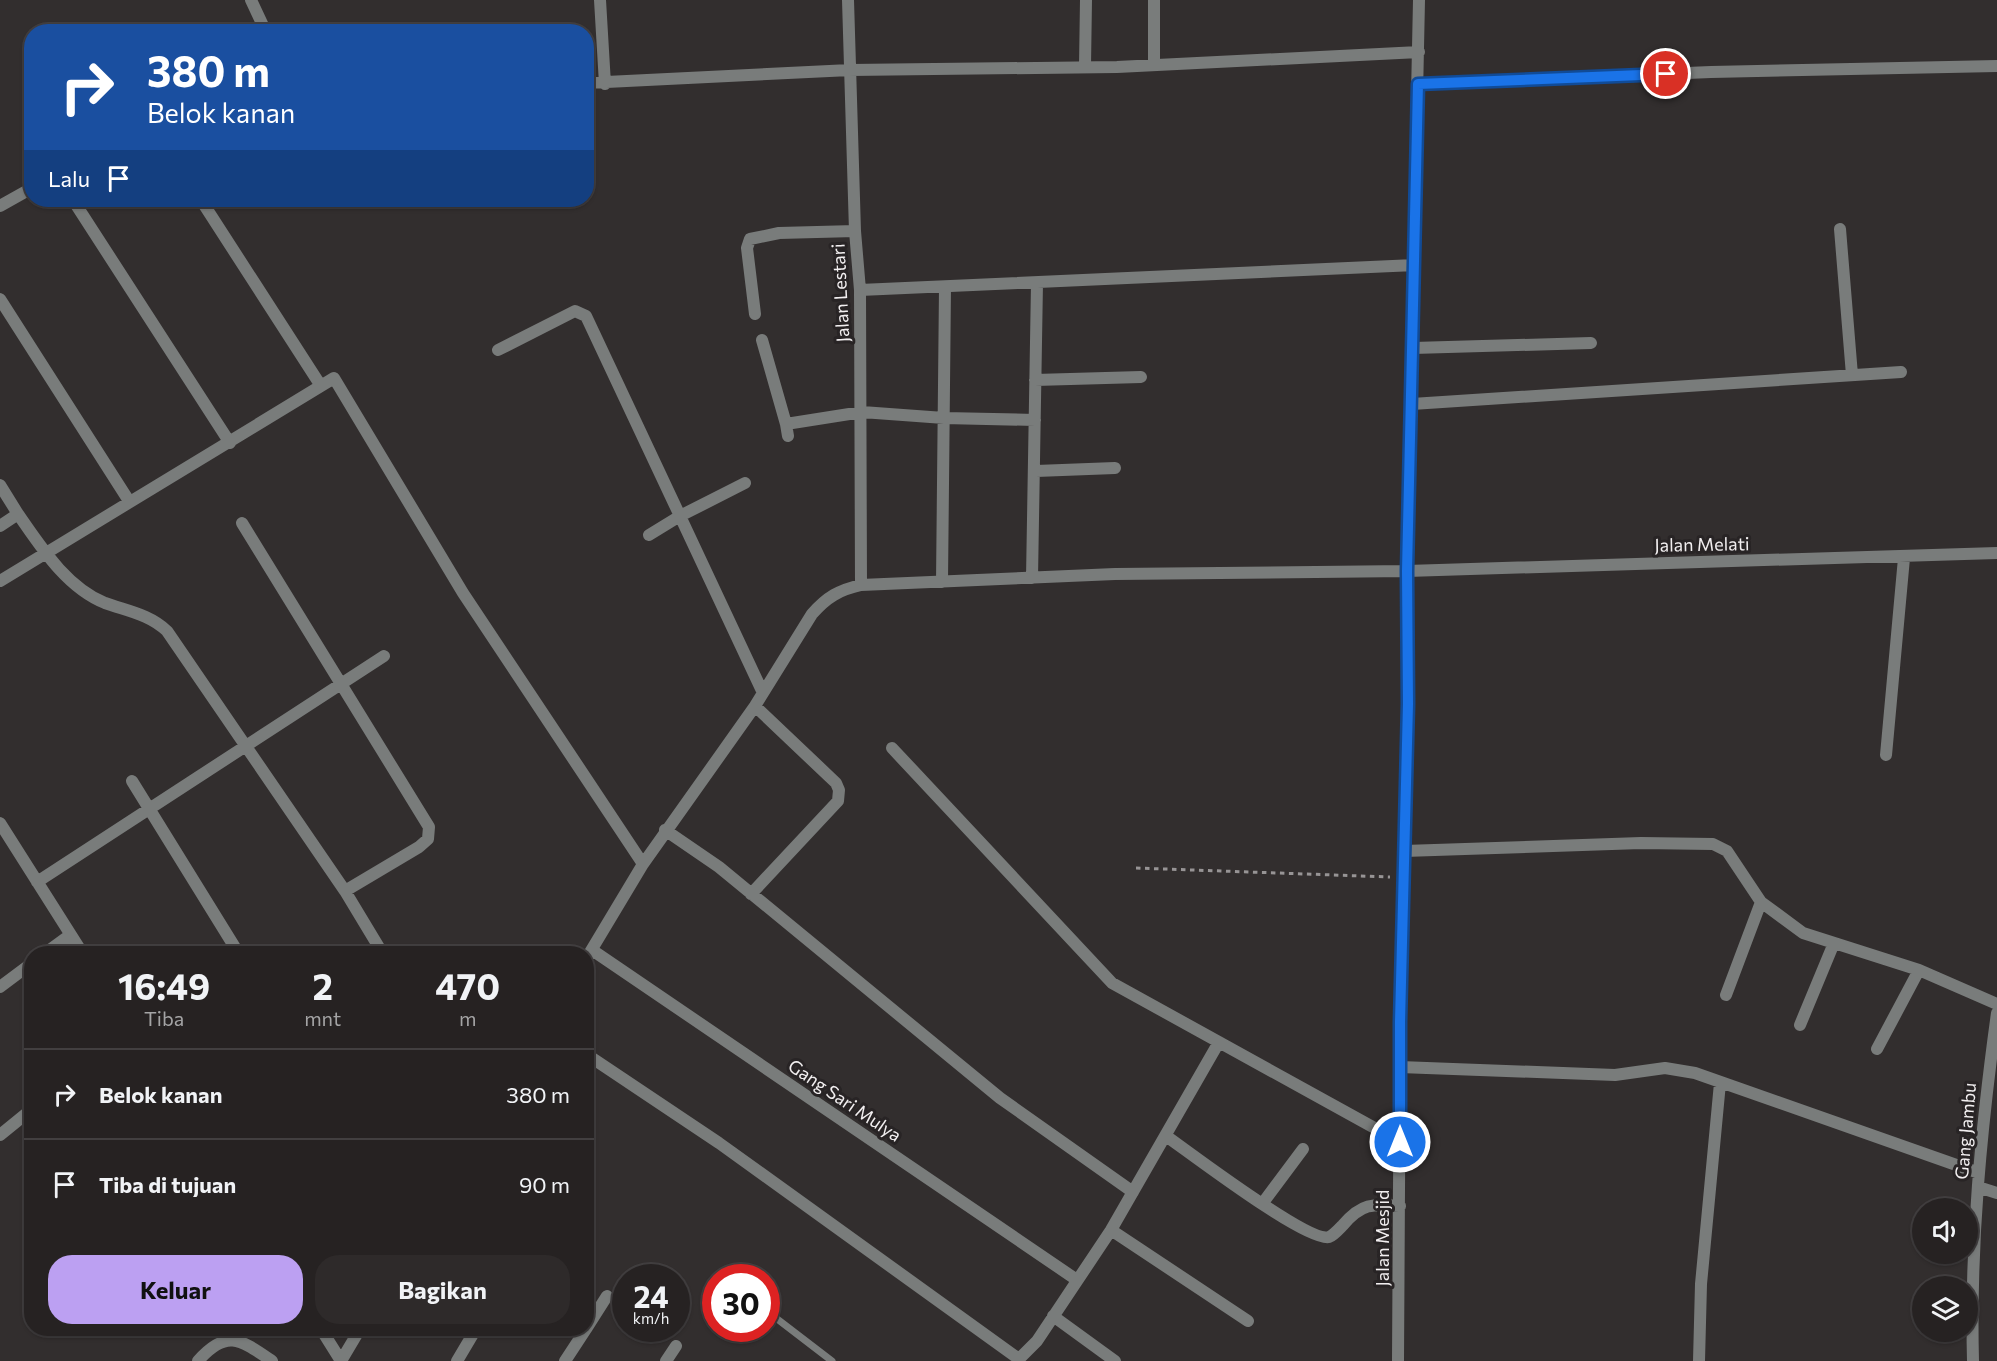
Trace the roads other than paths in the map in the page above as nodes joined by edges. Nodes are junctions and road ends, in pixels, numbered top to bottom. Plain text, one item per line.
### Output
1 (251, 0) edge
2 (600, 0) edge
3 (848, 0) edge
4 (1086, 0) edge
5 (1154, 0) edge
6 (1419, 0) edge
7 (262, 24) edge
8 (1419, 52) junction
9 (1154, 65) junction
10 (1085, 66) junction
11 (1997, 66) edge
12 (850, 70) junction
13 (594, 83) edge
14 (605, 84) junction
15 (1418, 84) junction
16 (24, 192) edge
17 (0, 206) edge
18 (78, 207) edge
19 (206, 207) edge
20 (1840, 229) dead end
21 (855, 231) junction
22 (1415, 265) junction
23 (1037, 283) junction
24 (945, 288) junction
25 (860, 290) junction
26 (0, 299) edge
27 (755, 314) dead end
28 (762, 340) dead end
29 (1591, 343) dead end
30 (1413, 348) junction
31 (498, 350) dead end
32 (1901, 372) dead end
33 (1852, 375) junction
34 (1141, 376) dead end
35 (1035, 380) junction
36 (321, 386) junction
37 (1412, 404) junction
38 (862, 412) junction
39 (944, 418) junction
40 (1035, 420) junction
41 (230, 442) junction
42 (1115, 468) dead end
43 (1036, 471) junction
44 (745, 483) dead end
45 (0, 485) edge
46 (129, 501) junction
47 (18, 514) junction
48 (680, 516) junction
49 (242, 523) dead end
50 (0, 526) edge
51 (649, 535) dead end
52 (44, 552) junction
53 (1997, 554) edge
54 (1904, 558) junction
55 (1407, 571) junction
56 (1032, 578) junction
57 (0, 581) edge
58 (942, 582) junction
59 (861, 585) junction
60 (384, 656) dead end
61 (342, 683) junction
62 (763, 693) junction
63 (755, 706) junction
64 (244, 747) junction
65 (892, 748) dead end
66 (1886, 755) dead end
67 (132, 781) dead end
68 (151, 811) junction
69 (1, 829) edge
70 (665, 830) junction
71 (1404, 851) junction
72 (643, 864) junction
73 (37, 882) junction
74 (345, 891) junction
75 (751, 894) junction
76 (1761, 902) junction
77 (70, 935) junction
78 (1834, 943) junction
79 (55, 946) edge
80 (78, 946) edge
81 (234, 946) edge
82 (378, 946) edge
83 (594, 947) edge
84 (594, 958) edge
85 (24, 969) edge
86 (1919, 970) junction
87 (0, 987) edge
88 (1726, 994) dead end
89 (1997, 1004) edge
90 (1997, 1013) edge
91 (1800, 1025) dead end
92 (1219, 1042) junction
93 (1877, 1049) dead end
94 (594, 1059) edge
95 (1400, 1067) junction
96 (1720, 1083) junction
97 (24, 1116) edge
98 (0, 1135) edge
99 (1166, 1136) junction
100 (1400, 1142) junction
101 (1303, 1149) dead end
102 (1979, 1173) junction
103 (1978, 1187) junction
104 (1133, 1192) junction
105 (1997, 1193) edge
106 (1262, 1204) junction
107 (1400, 1206) junction
108 (1111, 1230) junction
109 (1077, 1280) junction
110 (608, 1296) dead end
111 (1053, 1316) junction
112 (594, 1317) edge
113 (1248, 1321) dead end
114 (780, 1322) edge
115 (325, 1336) edge
116 (356, 1336) edge
117 (472, 1336) edge
118 (581, 1336) edge
119 (676, 1346) dead end
120 (1018, 1360) edge
121 (198, 1361) edge
122 (272, 1361) edge
123 (457, 1361) edge
124 (565, 1361) edge
125 (666, 1361) edge
126 (832, 1361) edge
127 (1115, 1361) edge
128 (1398, 1361) edge
129 (1699, 1361) edge
130 (1972, 1361) edge

1 - 7 street
2 - 14 street
3 - 12 street, Jalan Lestari
4 - 10 street
5 - 9 street
6 - 8 street, Jalan Mesjid
8 - 9 street
8 - 15 street, Jalan Mesjid
9 - 10 street
10 - 12 street
11 - 15 street
12 - 14 street
12 - 21 street, Jalan Lestari
13 - 14 street
15 - 22 street, Jalan Mesjid
16 - 17 street
18 - 41 street
19 - 36 street
20 - 33 street
21 - 25 street, Jalan Lestari
21 - 27 street
22 - 23 street
22 - 30 street, Jalan Mesjid
23 - 24 street
23 - 35 street
24 - 25 street
24 - 39 street
25 - 38 street, Jalan Lestari
26 - 46 street
28 - 38 street
29 - 30 street
30 - 37 street, Jalan Mesjid
31 - 48 street
32 - 33 street
33 - 37 street
34 - 35 street
35 - 40 street
36 - 41 street
36 - 72 street
37 - 55 street, Jalan Mesjid
38 - 39 street
38 - 59 street, Jalan Lestari
39 - 40 street
39 - 58 street
40 - 43 street
41 - 46 street
42 - 43 street
43 - 56 street
44 - 48 street
45 - 47 street
46 - 52 street
47 - 50 street
47 - 52 street
48 - 51 street
48 - 62 street
49 - 61 street
52 - 57 street
52 - 64 street
53 - 54 street, Jalan Melati
54 - 55 street, Jalan Melati
54 - 66 street
55 - 56 street, Jalan Melati
55 - 71 street, Jalan Mesjid
56 - 58 street, Jalan Melati
58 - 59 street, Jalan Melati
59 - 62 street, Jalan Melati
60 - 61 street
61 - 64 street
61 - 74 street
62 - 63 street, Jalan Melati
63 - 70 street, Jalan Melati
63 - 75 street
64 - 68 street
64 - 74 street
65 - 92 street
67 - 68 street
68 - 73 street
68 - 81 street
69 - 73 street
70 - 72 street, Jalan Melati
70 - 75 street
71 - 76 street
71 - 95 street, Jalan Mesjid
72 - 83 street, Jalan Melati
73 - 77 street
74 - 82 street
75 - 104 street
76 - 78 street
76 - 88 street
77 - 79 street
77 - 80 street
78 - 86 street
78 - 91 street
84 - 109 street, Gang Sari Mulya
85 - 87 street
86 - 89 street
86 - 93 street
90 - 102 street, Gang Jambu
92 - 99 street
92 - 100 street
94 - 120 street
95 - 96 street
95 - 100 street, Jalan Mesjid
96 - 102 street
96 - 129 street
97 - 98 street
99 - 104 street
99 - 106 street
100 - 107 street, Jalan Mesjid
101 - 106 street
102 - 103 street, Gang Jambu
103 - 105 street
103 - 130 street, Gang Jambu
104 - 108 street
106 - 107 street
107 - 128 street, Jalan Mesjid
108 - 109 street
108 - 113 street
109 - 111 street
110 - 112 street
111 - 120 street
111 - 127 street
114 - 126 lane
115 - 116 street
117 - 123 street
118 - 124 street
119 - 125 street
121 - 122 street

